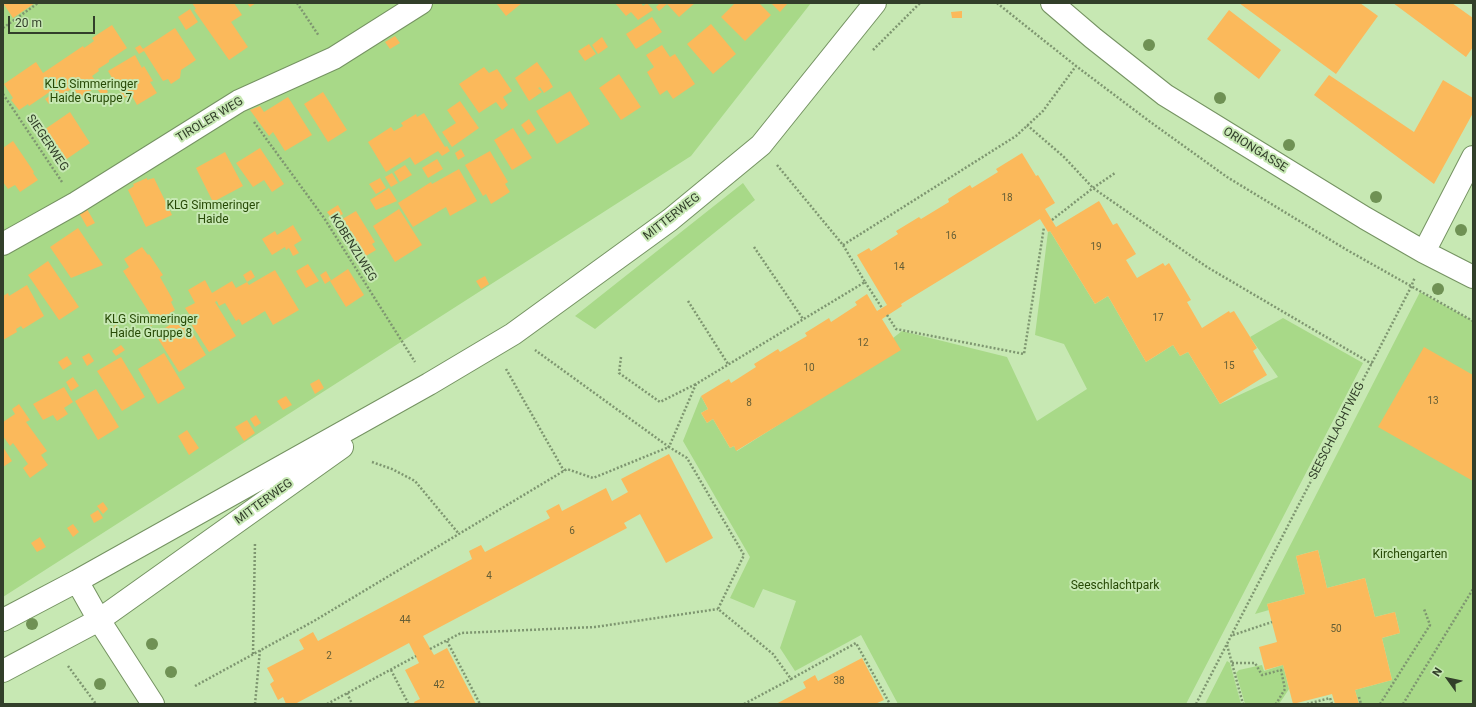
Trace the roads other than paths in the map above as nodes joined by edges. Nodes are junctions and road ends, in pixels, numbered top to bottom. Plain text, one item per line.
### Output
1 (422, 3) edge
2 (875, 3) edge
3 (1052, 3) edge
4 (1473, 157) edge
5 (3, 244) edge
6 (1424, 252) junction
7 (1473, 277) edge
8 (429, 384) junction
9 (77, 581) junction
10 (3, 620) edge
11 (99, 620) junction
12 (3, 672) edge
13 (153, 704) edge

1 - 5 street, TIROLER WEG
2 - 8 street, MITTERWEG
3 - 6 street, ORIONGASSE
4 - 6 street
6 - 7 street, ORIONGASSE
8 - 9 street, MITTERWEG
8 - 11 street, MITTERWEG
9 - 10 street, MITTERWEG
9 - 11 street
11 - 12 street, MITTERWEG
11 - 13 street

